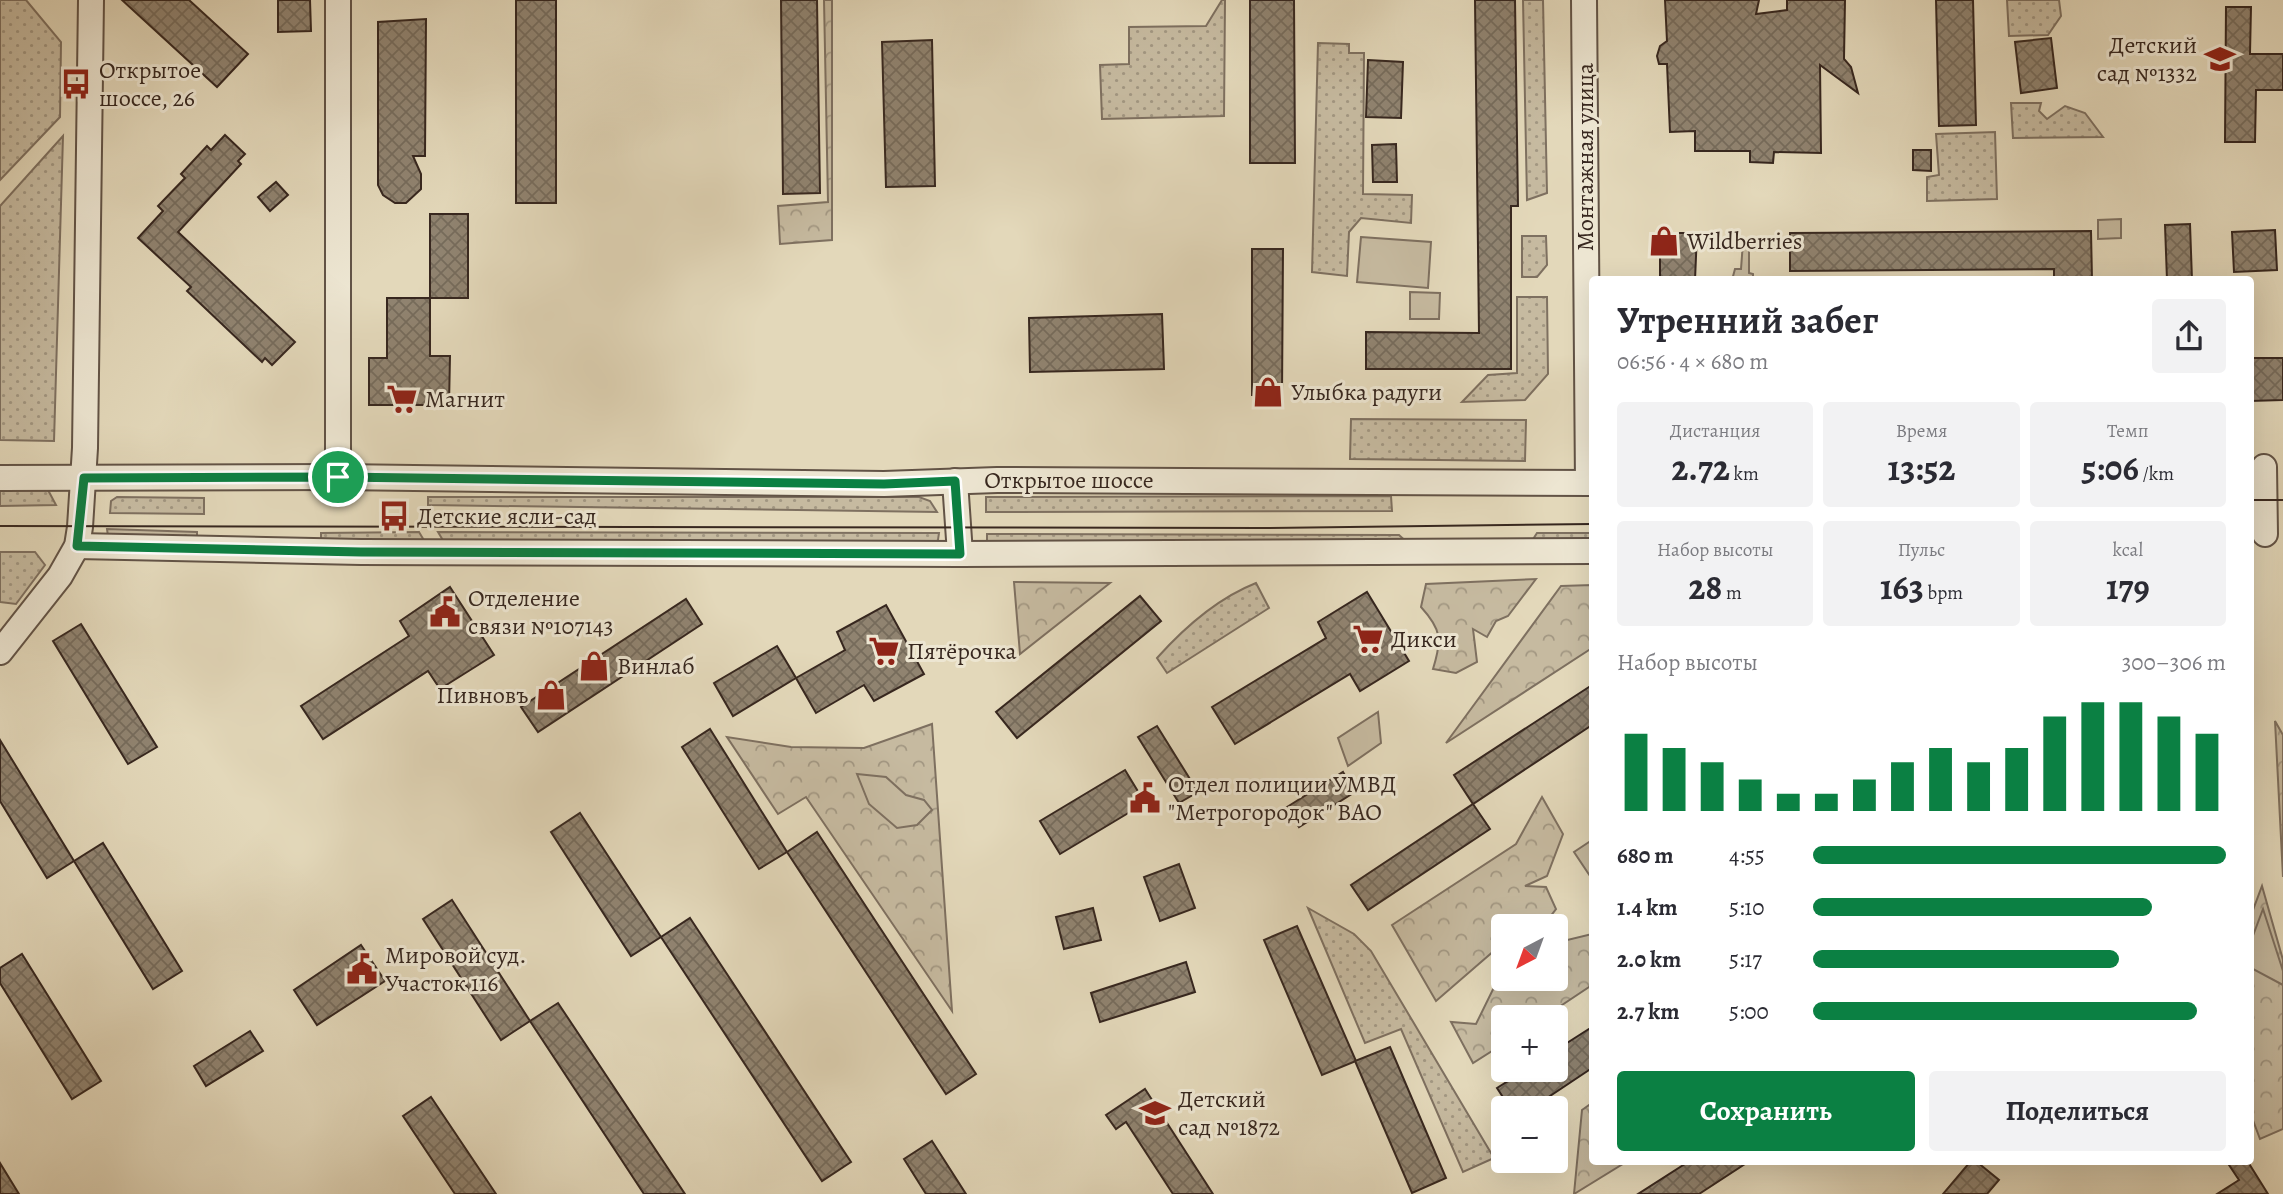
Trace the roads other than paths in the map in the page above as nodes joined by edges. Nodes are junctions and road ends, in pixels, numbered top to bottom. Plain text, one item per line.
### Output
1 (91, 0) edge
2 (338, 0) edge
3 (1584, 0) edge
4 (1589, 402) edge
5 (2266, 467) edge
6 (338, 477) junction
7 (0, 478) edge
8 (84, 478) junction
9 (955, 481) junction
10 (1589, 483) edge
11 (2266, 535) edge
12 (77, 546) junction
13 (1589, 551) edge
14 (960, 554) junction
15 (0, 652) edge

1 - 8 street
2 - 6 street
3 - 4 street, Монтажная улица
5 - 11 street
6 - 8 street, Открытое шоссе
6 - 9 street, Открытое шоссе
7 - 8 street, Открытое шоссе
8 - 12 street
9 - 10 street, Открытое шоссе
9 - 14 street
12 - 14 street
12 - 15 street
13 - 14 street

